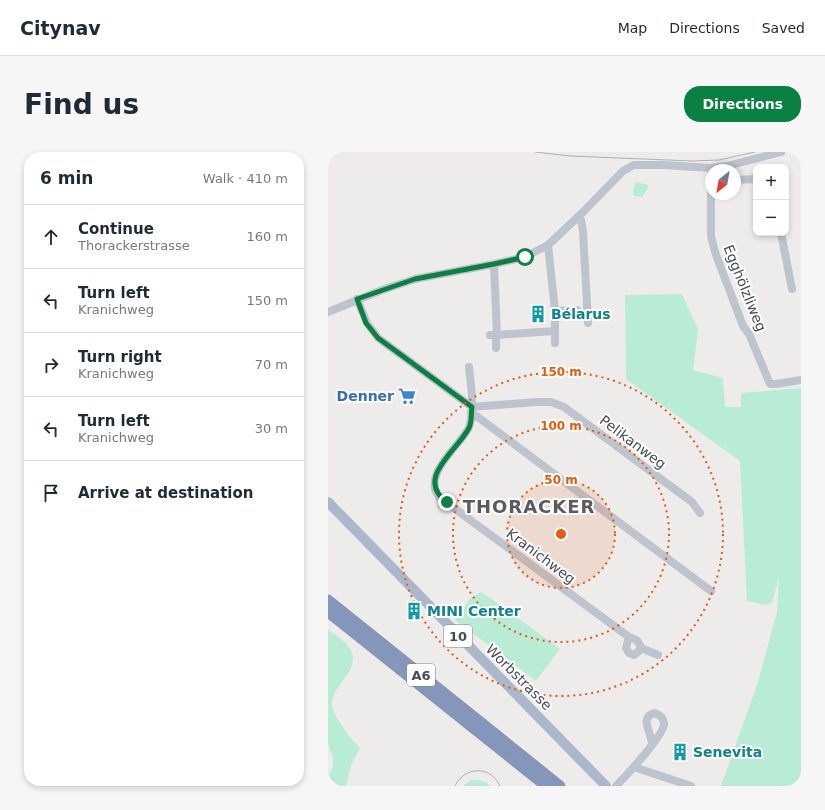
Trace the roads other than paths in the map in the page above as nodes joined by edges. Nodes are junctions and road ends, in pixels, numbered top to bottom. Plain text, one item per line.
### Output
1 (781, 152) edge
2 (735, 164) edge
3 (705, 168) edge
4 (753, 179) edge
5 (741, 180) edge
6 (711, 200) edge
7 (580, 215) junction
8 (782, 236) edge
9 (548, 245) junction
10 (494, 264) junction
11 (792, 290) dead end
12 (357, 299) junction
13 (577, 310) dead end
14 (328, 312) edge
15 (555, 312) junction
16 (588, 323) dead end
17 (555, 331) junction
18 (494, 335) junction
19 (555, 343) dead end
20 (496, 348) dead end
21 (469, 367) dead end
22 (801, 380) edge
23 (472, 410) junction
24 (328, 502) edge
25 (700, 513) dead end
26 (711, 591) dead end
27 (328, 600) edge
28 (328, 612) edge
29 (629, 637) junction
30 (641, 648) junction
31 (658, 654) dead end
32 (652, 744) dead end
33 (634, 767) junction
34 (546, 786) edge
35 (560, 786) edge
36 (606, 786) edge
37 (616, 786) edge
38 (691, 786) edge

1 - 2 street
3 - 7 street
4 - 5 street
6 - 22 street, Egghölzliweg
7 - 9 street
7 - 16 street
8 - 11 street
9 - 10 street
9 - 15 street
10 - 12 street
10 - 18 street
12 - 14 street
12 - 23 street
13 - 15 street
15 - 17 street
17 - 18 street
17 - 19 street
18 - 20 street
21 - 23 street, Kranichweg
23 - 25 street, Pelikanweg
23 - 26 street
23 - 29 street, Kranichweg
24 - 36 main road, Worbstrasse / 10
27 - 35 highway, A6
28 - 34 highway, A6
29 - 30 street, Kranichweg
29 - 30 street
30 - 31 street
32 - 33 street
33 - 37 street
33 - 38 street

